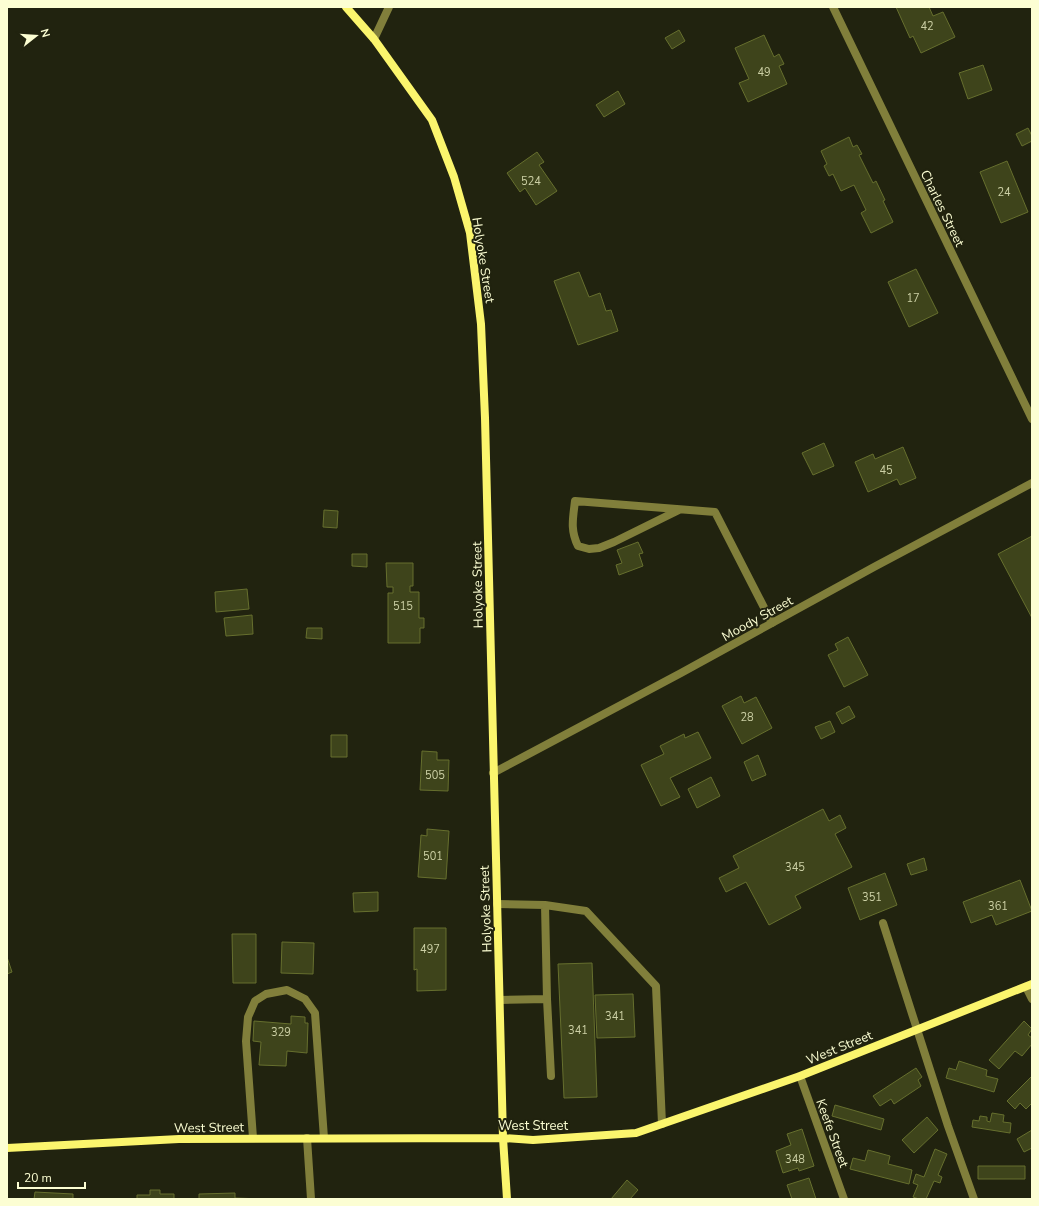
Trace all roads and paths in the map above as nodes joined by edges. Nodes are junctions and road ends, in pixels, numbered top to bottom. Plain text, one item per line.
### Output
1 (346, 7) edge
2 (389, 7) edge
3 (833, 7) edge
4 (374, 39) junction
5 (1032, 419) edge
6 (1032, 483) edge
7 (680, 510) junction
8 (772, 623) junction
9 (493, 773) junction
10 (497, 904) junction
11 (545, 905) junction
12 (882, 924) dead end
13 (1029, 986) edge
14 (547, 999) junction
15 (1032, 999) edge
16 (500, 1000) junction
17 (917, 1029) junction
18 (551, 1076) dead end
19 (800, 1076) junction
20 (662, 1124) junction
21 (253, 1138) junction
22 (307, 1138) junction
23 (324, 1138) junction
24 (503, 1138) junction
25 (7, 1148) edge
26 (311, 1199) edge
27 (507, 1199) edge
28 (844, 1199) edge
29 (974, 1199) edge

1 - 4 main road, Holyoke Street
2 - 4 street
3 - 5 street, Charles Street
4 - 9 main road, Holyoke Street
6 - 8 street, Moody Street
7 - 7 street
7 - 8 street
8 - 9 street, Moody Street
9 - 10 main road, Holyoke Street
10 - 11 street
10 - 16 main road, Holyoke Street
11 - 14 street
11 - 20 street
12 - 17 street
13 - 15 street
13 - 17 main road, West Street
14 - 16 street
14 - 18 street
16 - 24 main road, Holyoke Street
17 - 19 main road, West Street
17 - 29 street
19 - 20 main road, West Street
19 - 28 street, Keefe Street
20 - 24 main road, West Street
21 - 22 main road, West Street
21 - 23 street
21 - 25 main road, West Street
22 - 23 main road, West Street
22 - 26 street
23 - 24 main road, West Street
24 - 27 main road, Holyoke Street

